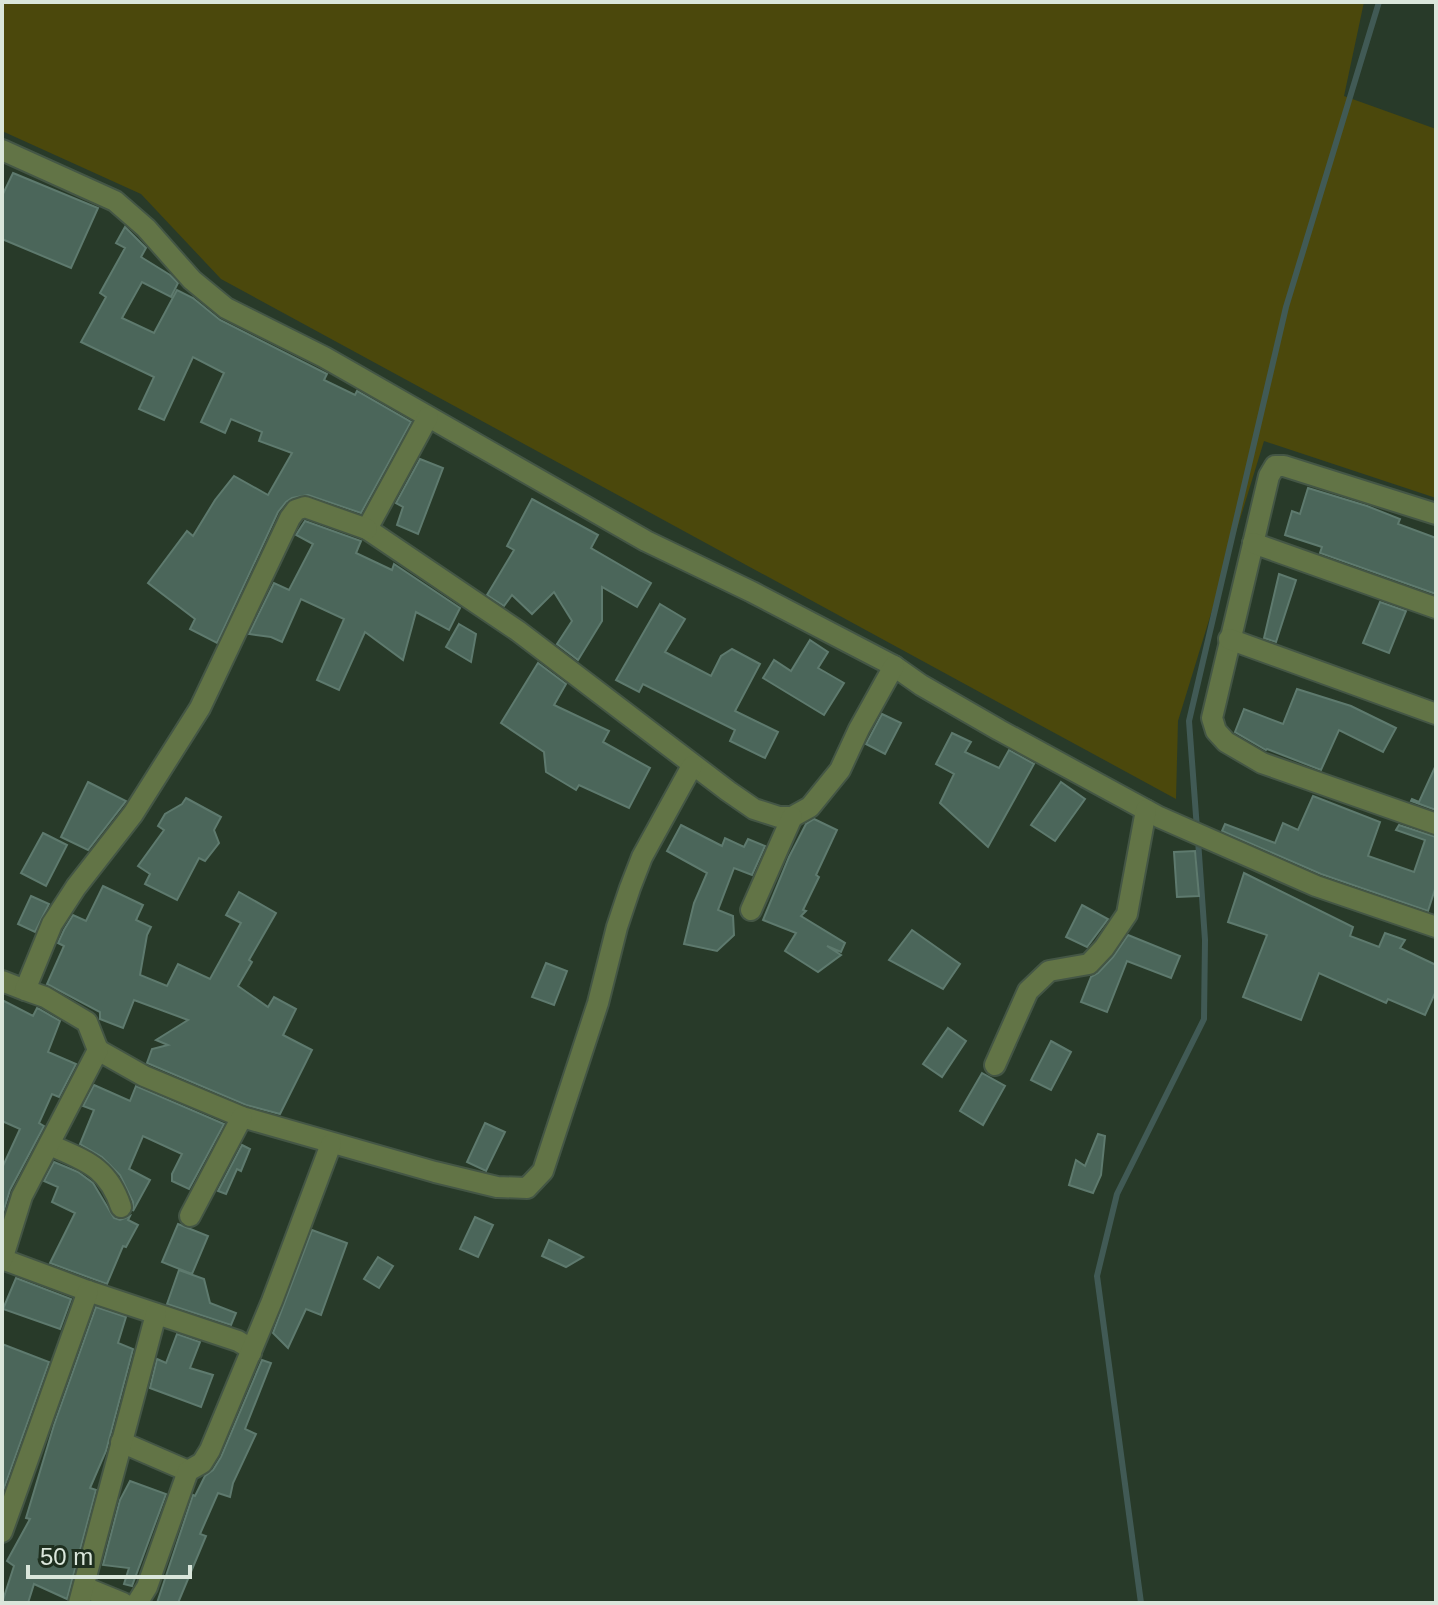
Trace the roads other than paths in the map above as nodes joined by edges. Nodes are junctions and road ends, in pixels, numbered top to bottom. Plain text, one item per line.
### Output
1 (2, 150) edge
2 (428, 417) junction
3 (1436, 514) edge
4 (367, 529) junction
5 (1253, 543) junction
6 (1436, 608) edge
7 (1229, 639) junction
8 (894, 666) junction
9 (1436, 714) edge
10 (692, 766) junction
11 (1152, 814) junction
12 (792, 817) junction
13 (1436, 824) edge
14 (751, 910) dead end
15 (1436, 927) edge
16 (2, 981) edge
17 (25, 990) junction
18 (98, 1050) junction
19 (995, 1065) dead end
20 (242, 1117) junction
21 (331, 1144) junction
22 (50, 1145) junction
23 (121, 1207) dead end
24 (190, 1216) dead end
25 (2, 1259) edge
26 (88, 1291) junction
27 (156, 1314) junction
28 (251, 1353) junction
29 (121, 1442) junction
30 (188, 1471) junction
31 (2, 1532) edge
32 (81, 1595) edge
33 (123, 1603) edge
34 (137, 1603) edge

1 - 2 street
2 - 4 street
2 - 8 street
3 - 5 street
4 - 10 street
4 - 17 street
5 - 6 street
5 - 7 street
7 - 9 street
7 - 13 street
8 - 11 street
8 - 12 street
10 - 12 street
10 - 21 street
11 - 15 street
11 - 19 street
12 - 14 street
16 - 17 street
17 - 18 street
18 - 20 street
18 - 22 street
20 - 21 street
20 - 24 street
21 - 28 street
22 - 23 street
22 - 25 street
25 - 26 street
26 - 27 street
26 - 31 street
27 - 28 street
27 - 29 street
28 - 30 street
29 - 30 street
29 - 32 street
30 - 34 street
32 - 33 street

